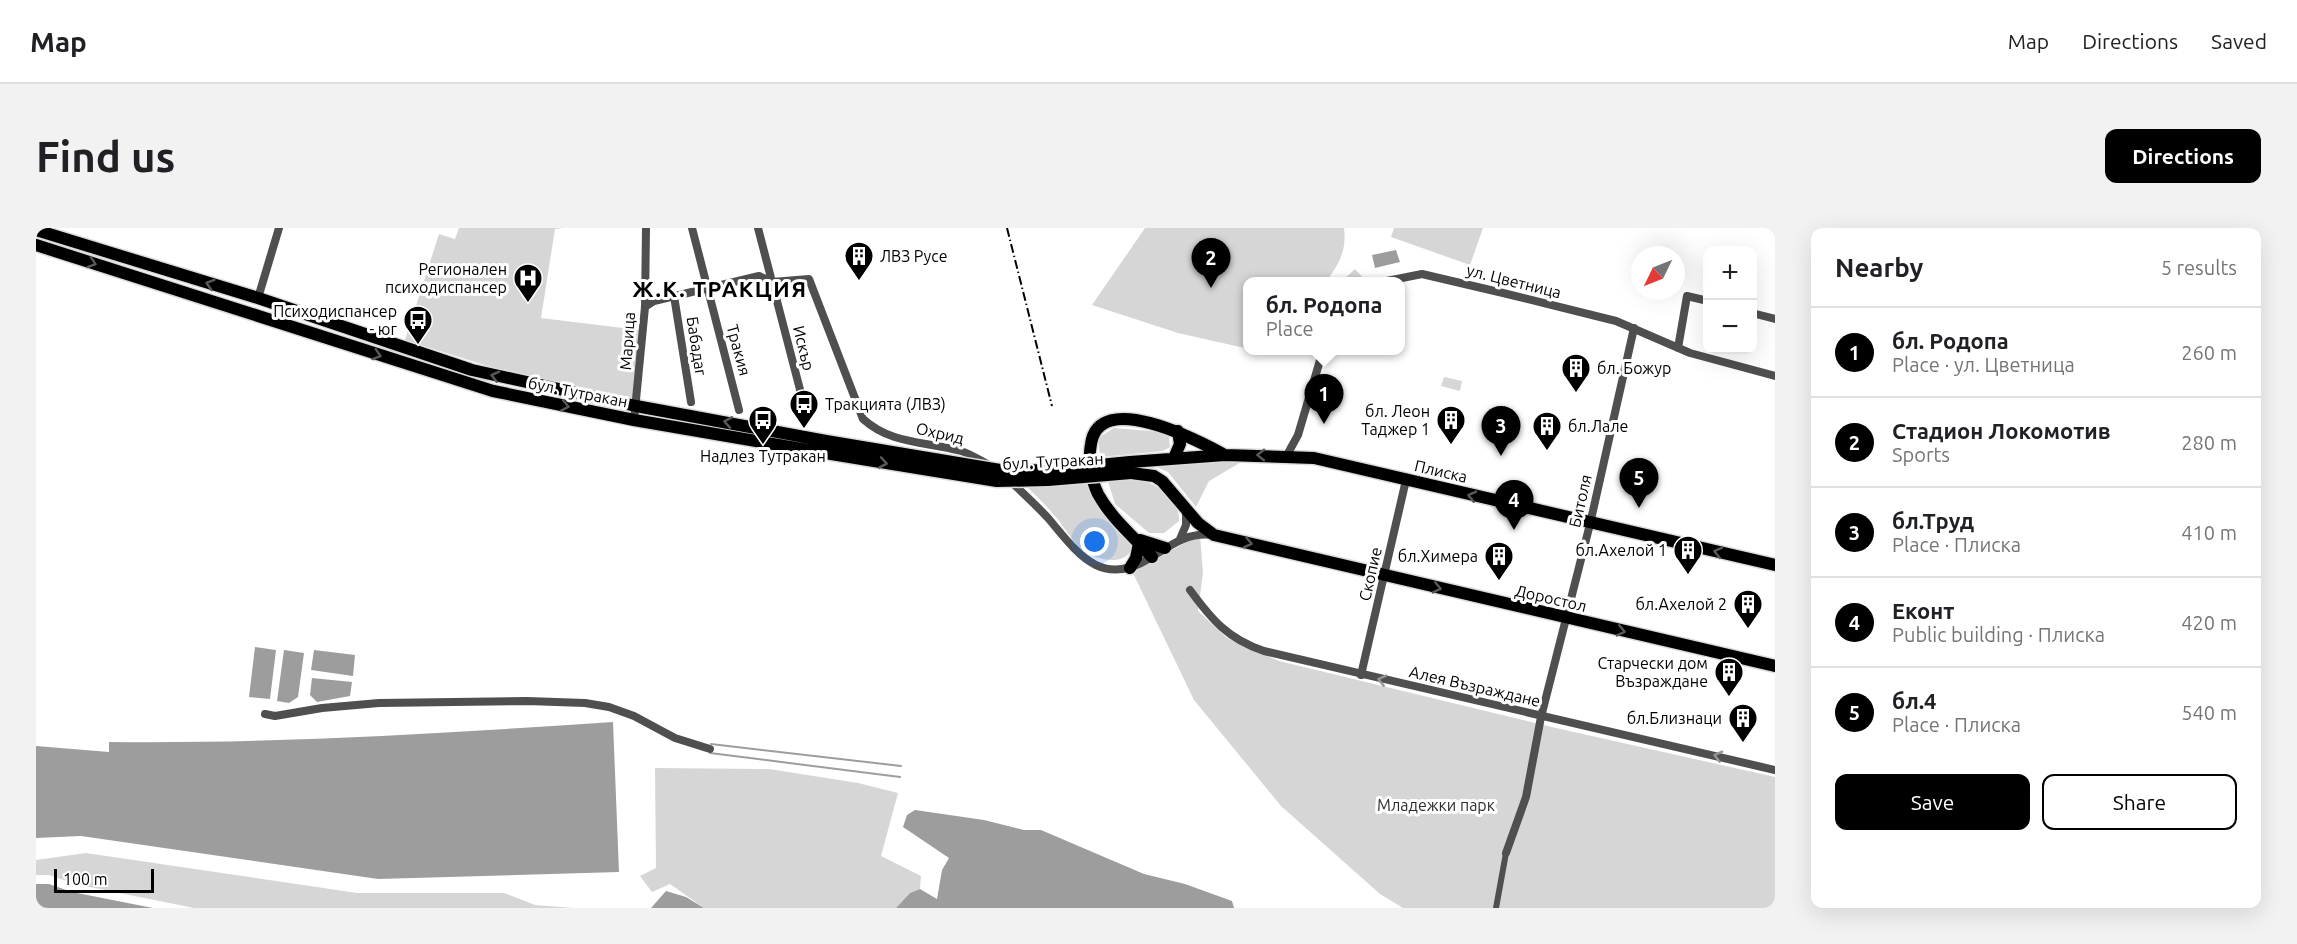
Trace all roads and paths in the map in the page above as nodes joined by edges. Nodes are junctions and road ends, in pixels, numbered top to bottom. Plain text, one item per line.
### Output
1 (279, 228) edge
2 (647, 228) edge
3 (692, 228) edge
4 (758, 228) edge
5 (36, 230) edge
6 (36, 245) edge
7 (1405, 278) edge
8 (772, 282) junction
9 (707, 287) junction
10 (674, 296) junction
11 (252, 297) junction
12 (1703, 300) edge
13 (645, 307) junction
14 (247, 312) junction
15 (1757, 314) edge
16 (1775, 319) edge
17 (1634, 328) junction
18 (1678, 348) junction
19 (1322, 355) edge
20 (1775, 376) edge
21 (691, 402) dead end
22 (804, 405) dead end
23 (636, 406) junction
24 (739, 410) dead end
25 (634, 420) junction
26 (1178, 431) junction
27 (826, 447) junction
28 (1225, 455) junction
29 (1287, 455) junction
30 (1174, 458) junction
31 (1131, 467) junction
32 (1407, 480) junction
33 (1186, 508) junction
34 (1590, 524) junction
35 (1214, 536) junction
36 (1180, 539) junction
37 (1136, 540) junction
38 (1165, 548) junction
39 (1152, 557) junction
40 (1775, 565) edge
41 (1130, 568) junction
42 (1385, 576) junction
43 (1190, 590) dead end
44 (1564, 618) junction
45 (1775, 666) edge
46 (1361, 675) junction
47 (265, 714) dead end
48 (1541, 717) junction
49 (710, 748) dead end
50 (1775, 770) edge
51 (1506, 853) joint
52 (1496, 908) edge

1 - 11 street
2 - 13 street, Марица
3 - 9 street, Тракия
4 - 8 street, Искър
11 -> 5 main road, бул. Тутракан
6 -> 14 main road, бул. Тутракан
7 - 17 street, ул. Цветница
8 - 9 street
8 - 22 street, Искър
8 - 41 street, Охрид
9 - 10 street
9 - 24 street, Тракия
10 - 13 street
10 - 21 street, Бабадаг
11 - 14 main road
23 -> 11 main road, бул. Тутракан
12 - 18 street
13 - 23 street, Марица
14 -> 25 main road, бул. Тутракан
15 - 16 street
17 - 18 street, ул. Цветница
17 - 34 street, Битоля
18 - 20 street, ул. Цветница
19 - 29 street
23 - 25 street, Марица
27 -> 23 main road, бул. Тутракан
25 - 27 main road, бул. Тутракан
26 - 28 main road
26 - 30 main road
26 - 37 main road
27 - 31 main road, бул. Тутракан, bridge
29 -> 28 main road, Плиска
28 - 30 main road, Плиска
29 - 32 main road, Плиска
30 - 31 main road, Плиска
31 - 33 main road, Доростол
34 -> 32 main road, Плиска
32 - 42 street, Скопие
33 - 35 main road, Доростол
33 - 36 street
40 -> 34 main road, Плиска
34 - 44 street, Битоля
35 - 36 street
35 -> 42 main road, Доростол
36 - 38 street, Охрид
37 - 38 main road
37 - 39 main road
37 - 41 main road
38 - 39 street, Охрид
39 - 41 street, Охрид
42 -> 44 main road, Доростол
42 - 46 street, Скопие
43 - 46 street, Алея Възраждане
44 -> 45 main road, Доростол
44 - 48 street, Битоля
48 -> 46 street, Алея Възраждане
47 - 49 street
50 -> 48 street, Алея Възраждане
48 - 51 street, Битоля
51 - 52 street

